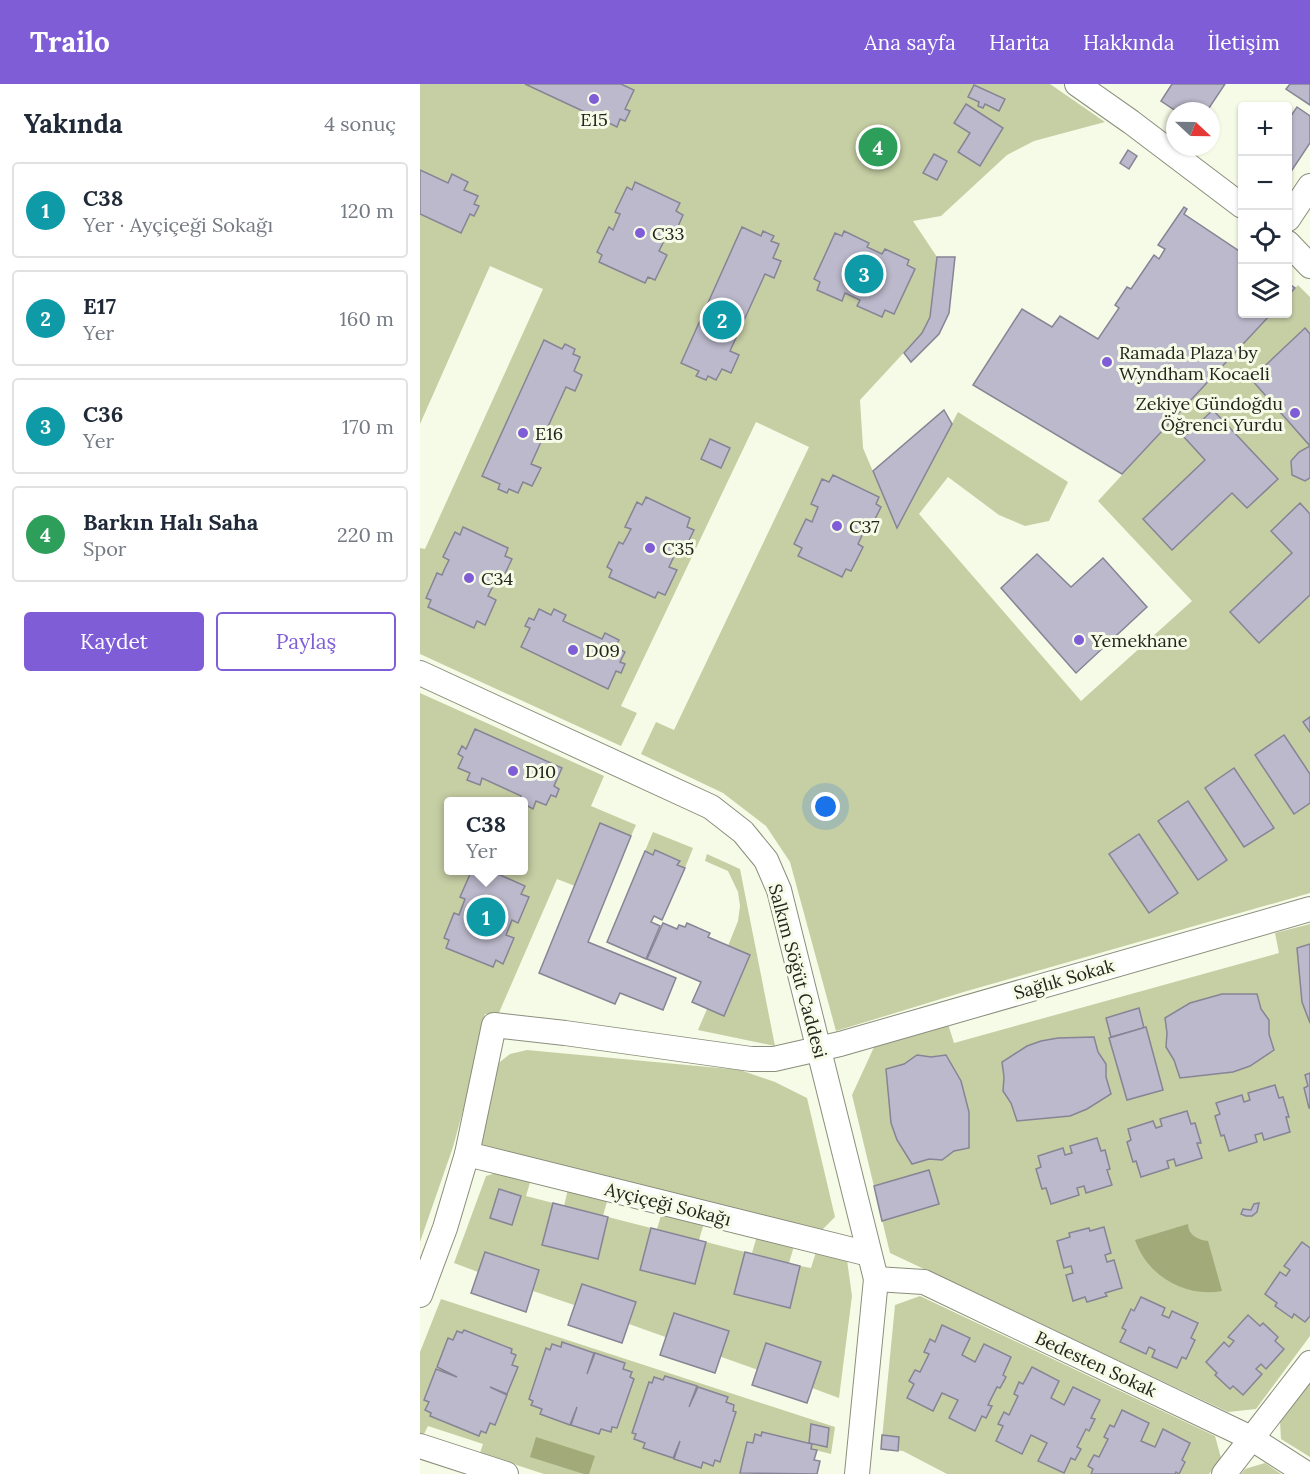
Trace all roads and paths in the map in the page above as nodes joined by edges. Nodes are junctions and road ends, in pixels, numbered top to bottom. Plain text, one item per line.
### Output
1 (1077, 84) edge
2 (1310, 186) edge
3 (1238, 204) edge
4 (1292, 212) edge
5 (1292, 248) edge
6 (1310, 266) edge
7 (420, 673) edge
8 (1310, 909) edge
9 (819, 1050) junction
10 (467, 1154) junction
11 (869, 1254) junction
12 (876, 1279) junction
13 (420, 1295) edge
14 (1310, 1363) edge
15 (1251, 1438) junction
16 (420, 1446) edge
17 (506, 1474) edge
18 (856, 1474) edge
19 (1224, 1474) edge
20 (1307, 1474) edge

1 - 3 street
2 - 4 street
5 - 6 street
7 - 9 street, Salkım Söğüt Caddesi
8 - 9 street, Sağlık Sokak
9 - 10 street, Sağlık Sokak
9 - 11 street, Salkım Söğüt Caddesi
10 - 11 street, Ayçiçeği Sokağı
10 - 13 street
11 - 12 street, Salkım Söğüt Caddesi
12 - 15 street, Bedesten Sokak
12 - 18 street, Salkım Söğüt Caddesi
14 - 15 street
15 - 19 street
15 - 20 street, Bedesten Sokak
16 - 17 street

